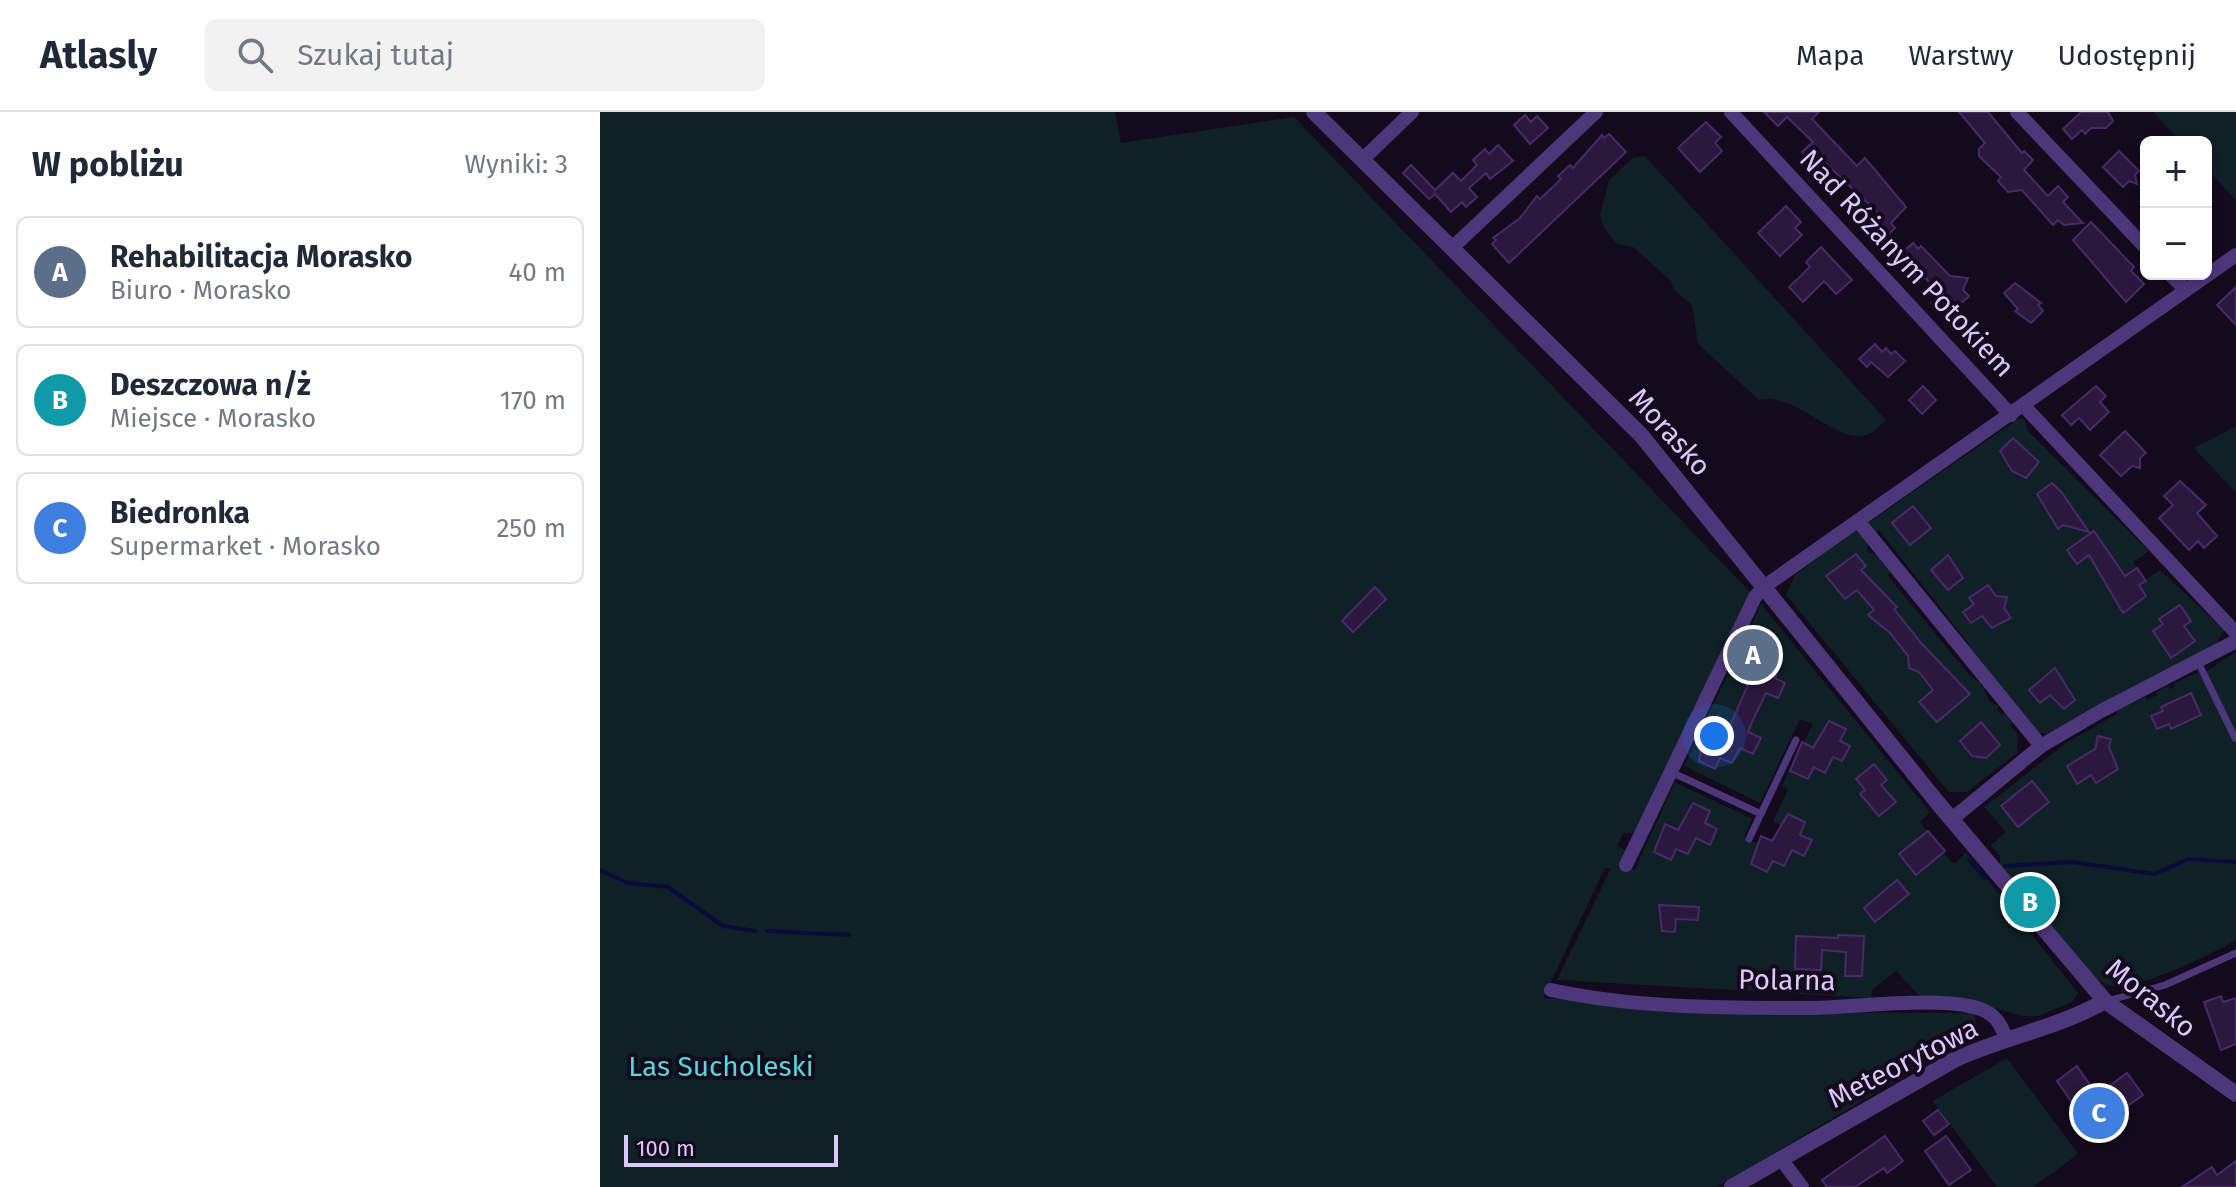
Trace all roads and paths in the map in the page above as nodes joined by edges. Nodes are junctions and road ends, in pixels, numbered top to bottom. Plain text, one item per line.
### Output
1 (1314, 112) edge
2 (1412, 112) edge
3 (1596, 112) edge
4 (1731, 112) edge
5 (2017, 112) edge
6 (1362, 160) junction
7 (2140, 242) edge
8 (1452, 248) junction
9 (2236, 255) edge
10 (2176, 280) edge
11 (2186, 290) junction
12 (2024, 406) junction
13 (2011, 415) junction
14 (1858, 521) junction
15 (1765, 586) junction
16 (2236, 633) edge
17 (2236, 641) edge
18 (2198, 662) junction
19 (2235, 738) edge
20 (1796, 740) dead end
21 (2041, 746) junction
22 (1671, 772) junction
23 (1761, 814) junction
24 (1952, 819) junction
25 (1749, 839) dead end
26 (1626, 865) dead end
27 (2236, 953) edge
28 (1551, 990) dead end
29 (2105, 1001) junction
30 (2007, 1040) junction
31 (2236, 1094) edge
32 (1781, 1159) junction
33 (1732, 1187) edge
34 (1802, 1187) edge

1 - 6 street, Morasko
2 - 6 street
3 - 8 street
4 - 13 street, Nad Różanym Potokiem
5 - 7 street
6 - 8 street, Morasko
8 - 15 street, Morasko
9 - 11 street, Nad Różanym Potokiem
10 - 11 street
11 - 12 street, Nad Różanym Potokiem
12 - 13 street, Nad Różanym Potokiem
12 - 16 street
13 - 14 street, Nad Różanym Potokiem
14 - 15 street, Nad Różanym Potokiem
14 - 21 street
15 - 22 street
15 - 24 street, Morasko
17 - 18 street
18 - 19 lane
18 - 21 street
20 - 23 lane
21 - 24 street
22 - 23 lane
22 - 26 street
23 - 25 lane
24 - 29 street, Morasko
27 - 29 lane
28 - 30 street, Polarna
29 - 30 street, Meteorytowa
29 - 31 street, Morasko
30 - 32 street, Meteorytowa
32 - 33 street, Meteorytowa
32 - 34 street

